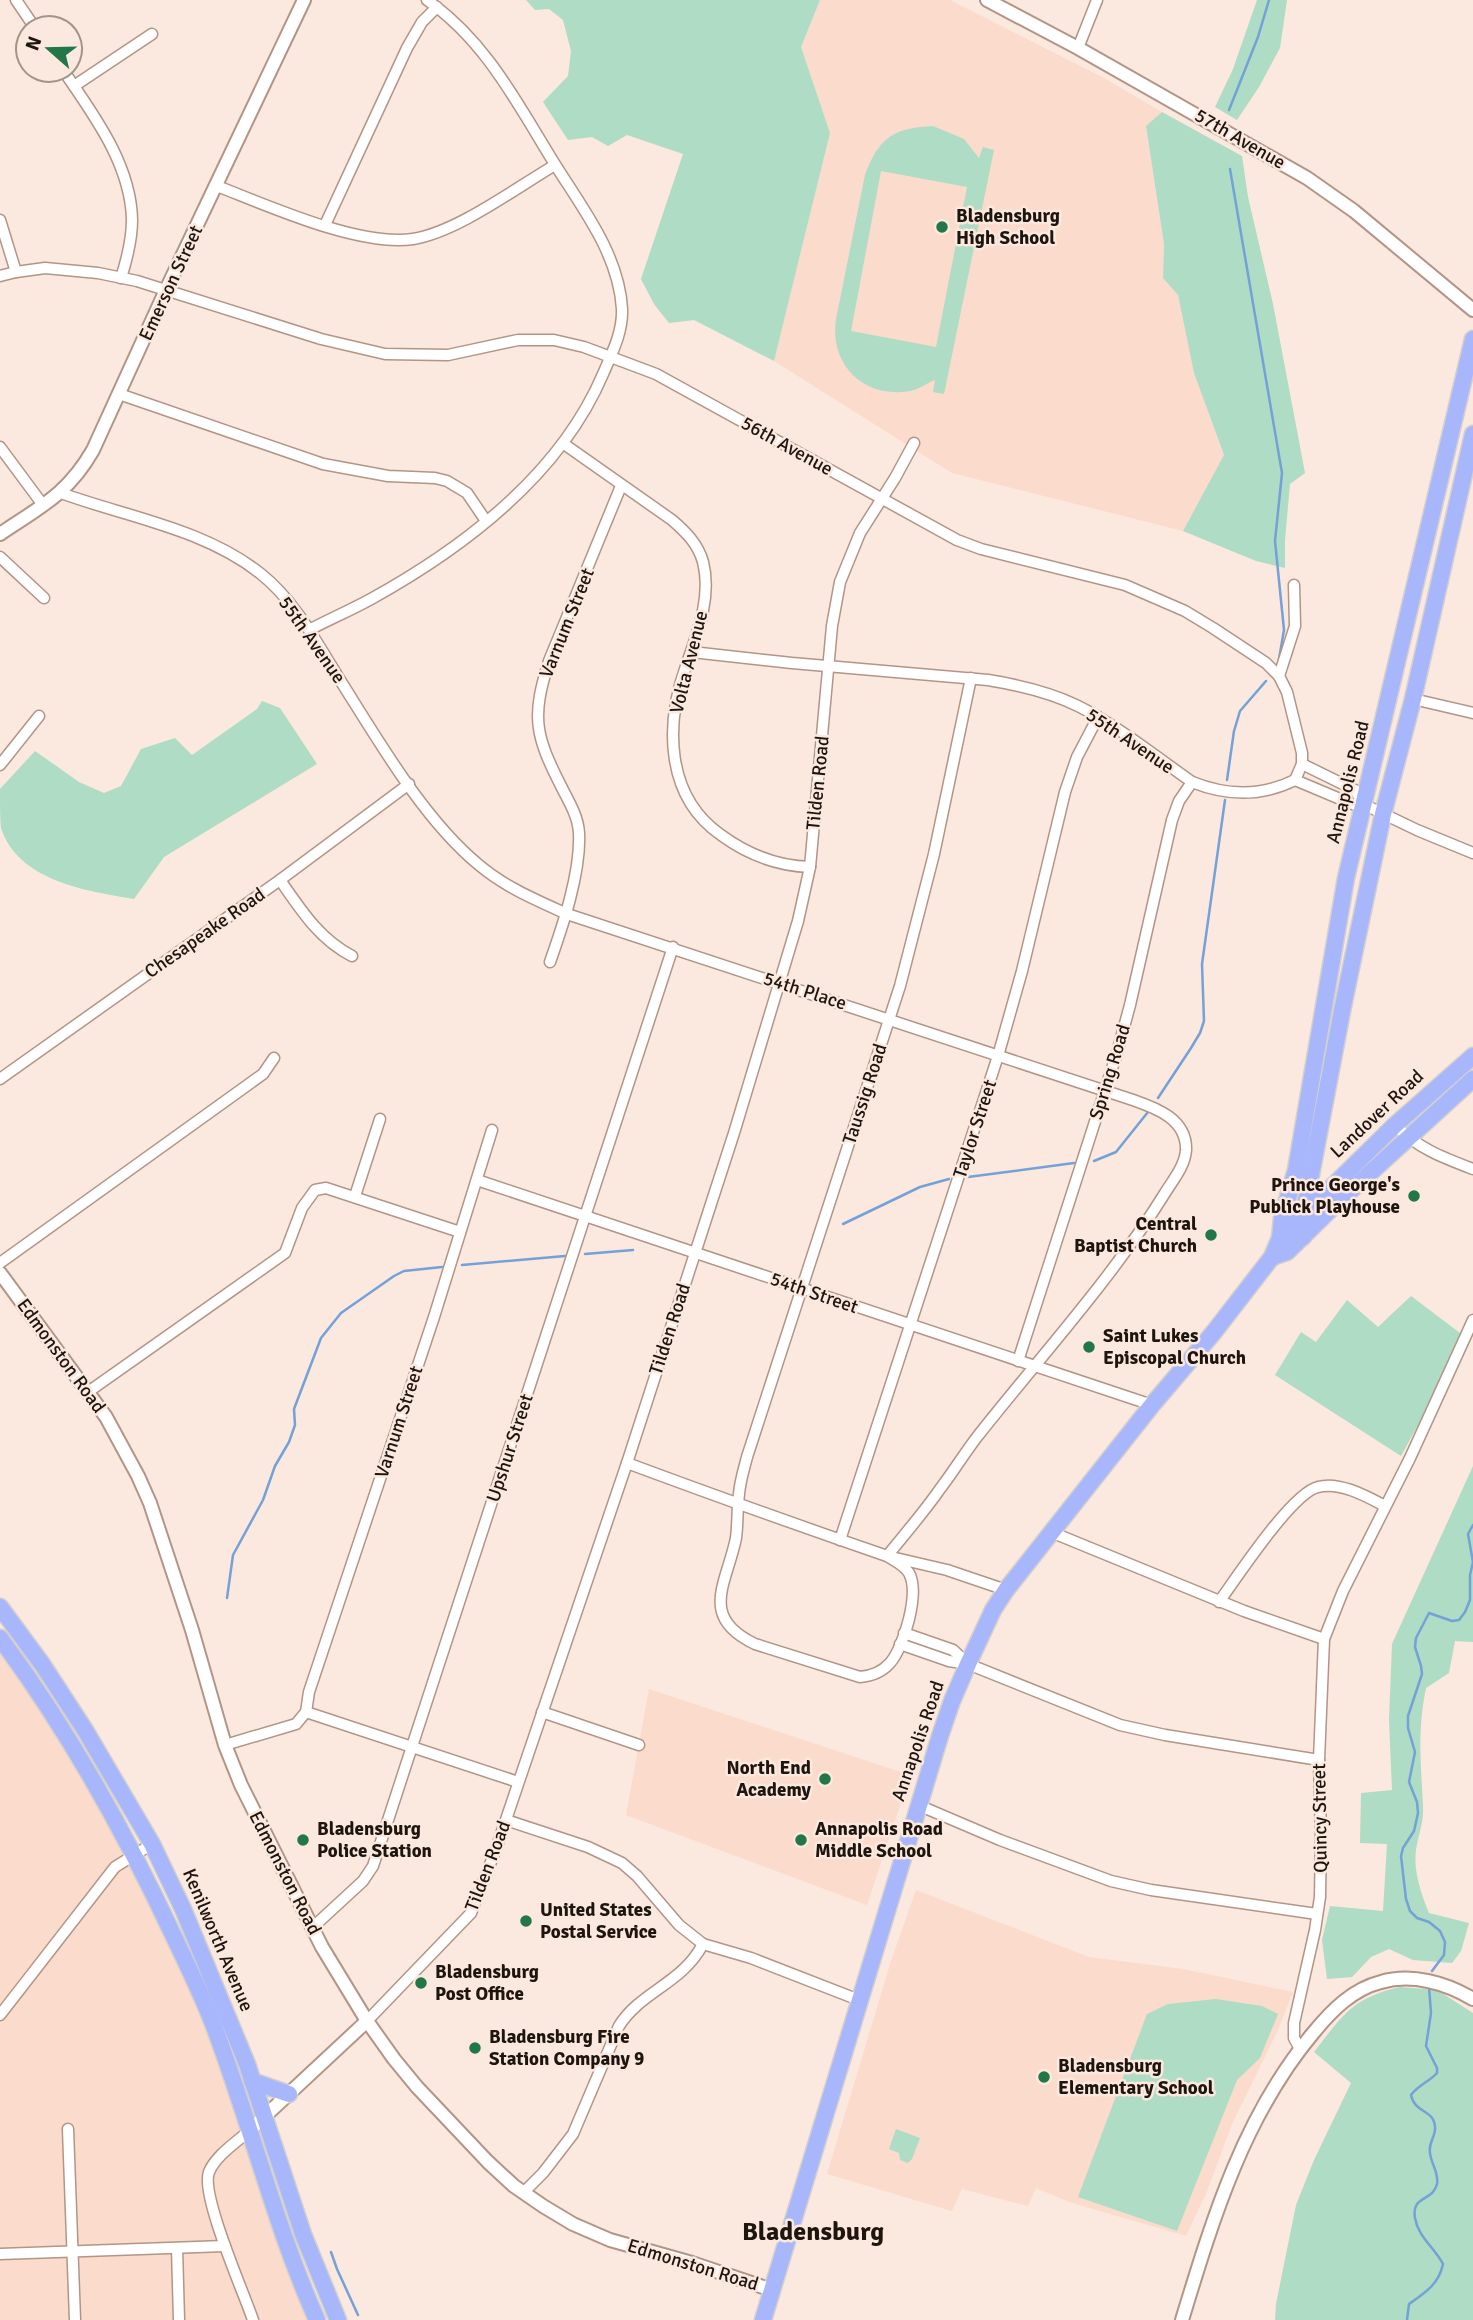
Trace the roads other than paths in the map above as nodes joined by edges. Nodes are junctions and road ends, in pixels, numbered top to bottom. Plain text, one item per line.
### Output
1 (304, 0) edge
2 (427, 0) edge
3 (987, 0) edge
4 (1097, 0) edge
5 (437, 7) junction
6 (152, 34) dead end
7 (1078, 48) junction
8 (74, 86) joint
9 (555, 164) junction
10 (217, 186) junction
11 (0, 220) edge
12 (325, 225) junction
13 (16, 271) junction
14 (0, 276) edge
15 (121, 278) junction
16 (166, 290) junction
17 (1473, 310) edge
18 (1473, 339) edge
19 (611, 356) junction
20 (119, 394) junction
21 (1473, 434) edge
22 (914, 443) dead end
23 (564, 444) junction
24 (0, 447) edge
25 (621, 486) junction
26 (61, 493) junction
27 (881, 500) junction
28 (43, 505) junction
29 (486, 522) junction
30 (0, 534) edge
31 (0, 556) edge
32 (1294, 585) dead end
33 (44, 598) dead end
34 (309, 630) junction
35 (692, 652) junction
36 (828, 667) junction
37 (1279, 676) junction
38 (971, 678) junction
39 (1413, 699) junction
40 (1473, 713) edge
41 (39, 716) dead end
42 (1098, 717) junction
43 (1303, 764) junction
44 (0, 765) edge
45 (1296, 780) junction
46 (1192, 782) junction
47 (409, 785) junction
48 (1363, 804) junction
49 (1383, 814) junction
50 (1473, 853) edge
51 (810, 867) junction
52 (280, 880) junction
53 (567, 914) junction
54 (673, 947) junction
55 (352, 956) dead end
56 (550, 962) dead end
57 (781, 983) junction
58 (891, 1019) junction
59 (998, 1056) junction
60 (1473, 1056) edge
61 (274, 1058) dead end
62 (0, 1079) edge
63 (1473, 1079) edge
64 (1105, 1091) junction
65 (380, 1119) dead end
66 (1395, 1125) junction
67 (492, 1130) dead end
68 (1408, 1139) junction
69 (1473, 1170) edge
70 (1312, 1173) junction
71 (477, 1180) junction
72 (1334, 1183) junction
73 (351, 1195) junction
74 (586, 1216) junction
75 (1303, 1217) junction
76 (460, 1232) junction
77 (1303, 1237) junction
78 (1280, 1238) junction
79 (695, 1252) junction
80 (1272, 1257) junction
81 (0, 1263) edge
82 (0, 1273) edge
83 (802, 1289) junction
84 (1473, 1320) edge
85 (911, 1325) junction
86 (1018, 1361) junction
87 (1034, 1366) junction
88 (88, 1392) junction
89 (1152, 1405) junction
90 (627, 1463) junction
91 (738, 1504) junction
92 (1385, 1506) junction
93 (1051, 1532) junction
94 (840, 1540) junction
95 (887, 1556) junction
96 (1006, 1590) junction
97 (1219, 1602) junction
98 (0, 1606) edge
99 (904, 1633) junction
100 (0, 1638) edge
101 (1324, 1639) junction
102 (900, 1644) junction
103 (968, 1664) junction
104 (306, 1712) junction
105 (542, 1712) junction
106 (225, 1745) junction
107 (639, 1745) dead end
108 (411, 1747) junction
109 (1319, 1760) junction
110 (518, 1782) junction
111 (918, 1805) junction
112 (506, 1820) junction
113 (152, 1844) junction
114 (134, 1854) junction
115 (1317, 1914) junction
116 (312, 1927) junction
117 (703, 1944) junction
118 (1472, 1994) edge
119 (859, 2000) junction
120 (0, 2015) edge
121 (367, 2021) junction
122 (1300, 2049) junction
123 (252, 2081) junction
124 (289, 2094) junction
125 (264, 2117) junction
126 (68, 2129) dead end
127 (250, 2130) junction
128 (523, 2193) junction
129 (225, 2246) junction
130 (177, 2248) junction
131 (73, 2251) junction
132 (0, 2254) edge
133 (772, 2290) junction
134 (75, 2320) edge
135 (179, 2320) edge
136 (253, 2320) edge
137 (317, 2320) edge
138 (338, 2320) edge
139 (763, 2320) edge
140 (1182, 2320) edge

1 - 10 street, Emerson Street
2 - 5 street
3 - 7 street, 57th Avenue
4 - 7 street
5 - 9 street
5 - 12 street
6 - 8 street
7 - 17 street, 57th Avenue
8 - 15 street
9 - 12 street
9 - 19 street
10 - 12 street
10 - 16 street, Emerson Street
11 - 13 street
13 - 14 street, 56th Avenue
13 - 15 street, 56th Avenue
15 - 16 street, 56th Avenue
16 - 19 street, 56th Avenue
16 - 20 street, Emerson Street
18 - 48 main road, Annapolis Road
19 - 23 street
19 - 27 street, 56th Avenue
20 - 26 street, Emerson Street
20 - 29 street
21 - 39 main road
22 - 27 street, Tilden Road
23 - 25 street, Volta Avenue
23 - 29 street
24 - 28 street
25 - 35 street, Volta Avenue
25 - 53 street, Varnum Street
26 - 28 street, Emerson Street
26 - 34 street, 55th Avenue
27 - 36 street, Tilden Road
27 - 37 street, 56th Avenue
28 - 30 street, Emerson Street
29 - 34 street
31 - 33 street
32 - 37 street
34 - 47 street, 55th Avenue
35 - 36 street, 55th Avenue
35 - 51 street, Volta Avenue
36 - 38 street, 55th Avenue
36 - 51 street, Tilden Road
37 - 43 street, 56th Avenue
38 - 42 street, 55th Avenue
38 - 58 street, Taussig Road
39 - 40 street
39 - 49 main road
41 - 44 street
42 - 46 street, 55th Avenue
42 - 59 street, Taylor Street
43 - 45 street
43 - 48 street
45 - 46 street, 55th Avenue
45 - 48 street
46 - 64 street, Spring Road
47 - 52 street, Chesapeake Road
47 - 53 street, 54th Place
48 - 49 street
48 - 78 main road, Annapolis Road
49 - 50 street
49 - 70 main road
51 - 57 street, Tilden Road
52 - 55 street
52 - 62 street, Chesapeake Road
53 - 54 street, 54th Place
53 - 56 street, Varnum Street
54 - 57 street, 54th Place
54 - 74 street, Upshur Street
57 - 58 street, 54th Place
57 - 79 street, Tilden Road
58 - 59 street, 54th Place
58 - 83 street, Taussig Road
59 - 64 street, 54th Place
59 - 85 street, Taylor Street
60 - 66 main road, Landover Road
61 - 81 street
63 - 68 main road, Landover Road
64 - 86 street, Spring Road
64 - 87 street, 54th Place
65 - 73 street
66 - 68 street
66 - 72 main road, Landover Road
67 - 71 street, Varnum Street
68 - 69 street
68 - 77 main road, Landover Road
70 - 72 main road
70 - 75 main road
71 - 74 street, 54th Street
71 - 76 street, Varnum Street
72 - 75 main road, Landover Road
73 - 76 street
73 - 88 street
74 - 79 street, 54th Street
74 - 108 street, Upshur Street
75 - 77 main road
75 - 78 main road, Landover Road
76 - 104 street, Varnum Street
77 - 80 main road, Landover Road
78 - 80 main road, Landover Road
79 - 83 street, 54th Street
79 - 90 street, Tilden Road
80 - 89 main road, Annapolis Road
82 - 88 street, Edmonston Road
83 - 85 street, 54th Street
83 - 91 street, Taussig Road
84 - 92 street, Quincy Street
85 - 86 street, 54th Street
85 - 94 street, Taylor Street
86 - 87 street, 54th Street
87 - 89 street, 54th Street
87 - 95 street, 54th Place
88 - 106 street, Edmonston Road
89 - 93 main road, Annapolis Road
90 - 91 street
90 - 105 street, Tilden Road
91 - 94 street
91 - 102 street, Taussig Road
92 - 97 street
92 - 101 street, Quincy Street
93 - 96 main road, Annapolis Road
93 - 97 street
94 - 95 street
95 - 96 street
95 - 99 street, Taussig Road
96 - 103 main road, Annapolis Road
97 - 101 street
98 - 113 main road, Kenilworth Avenue
99 - 102 street, Taussig Road
99 - 103 street
100 - 114 main road, Kenilworth Avenue
101 - 109 street, Quincy Street
102 - 103 street
103 - 109 street
103 - 111 main road, Annapolis Road
104 - 106 street
104 - 108 street
105 - 107 street
105 - 110 street, Tilden Road
106 - 116 street, Edmonston Road
108 - 110 street
108 - 116 street, Upshur Street
109 - 115 street, Quincy Street
110 - 112 street, Tilden Road
111 - 115 street
111 - 119 main road, Annapolis Road
112 - 117 street
112 - 121 street, Tilden Road
113 - 114 street
113 - 123 main road, Kenilworth Avenue
114 - 120 street
114 - 127 main road, Kenilworth Avenue
115 - 122 street, Quincy Street
116 - 121 street, Edmonston Road
117 - 119 street
117 - 128 street
118 - 122 street
119 - 133 main road, Annapolis Road
121 - 124 street, Tilden Road
121 - 128 street, Edmonston Road
122 - 140 street
123 - 124 main road
123 - 125 main road, Kenilworth Avenue
124 - 125 street, Tilden Road
125 - 127 street, Tilden Road
125 - 138 main road, Kenilworth Avenue
126 - 131 street
127 - 129 street
127 - 137 main road, Kenilworth Avenue
128 - 133 street, Edmonston Road
129 - 130 street
129 - 136 street
130 - 131 street
130 - 135 street
131 - 132 street
131 - 134 street
133 - 139 main road, Annapolis Road

